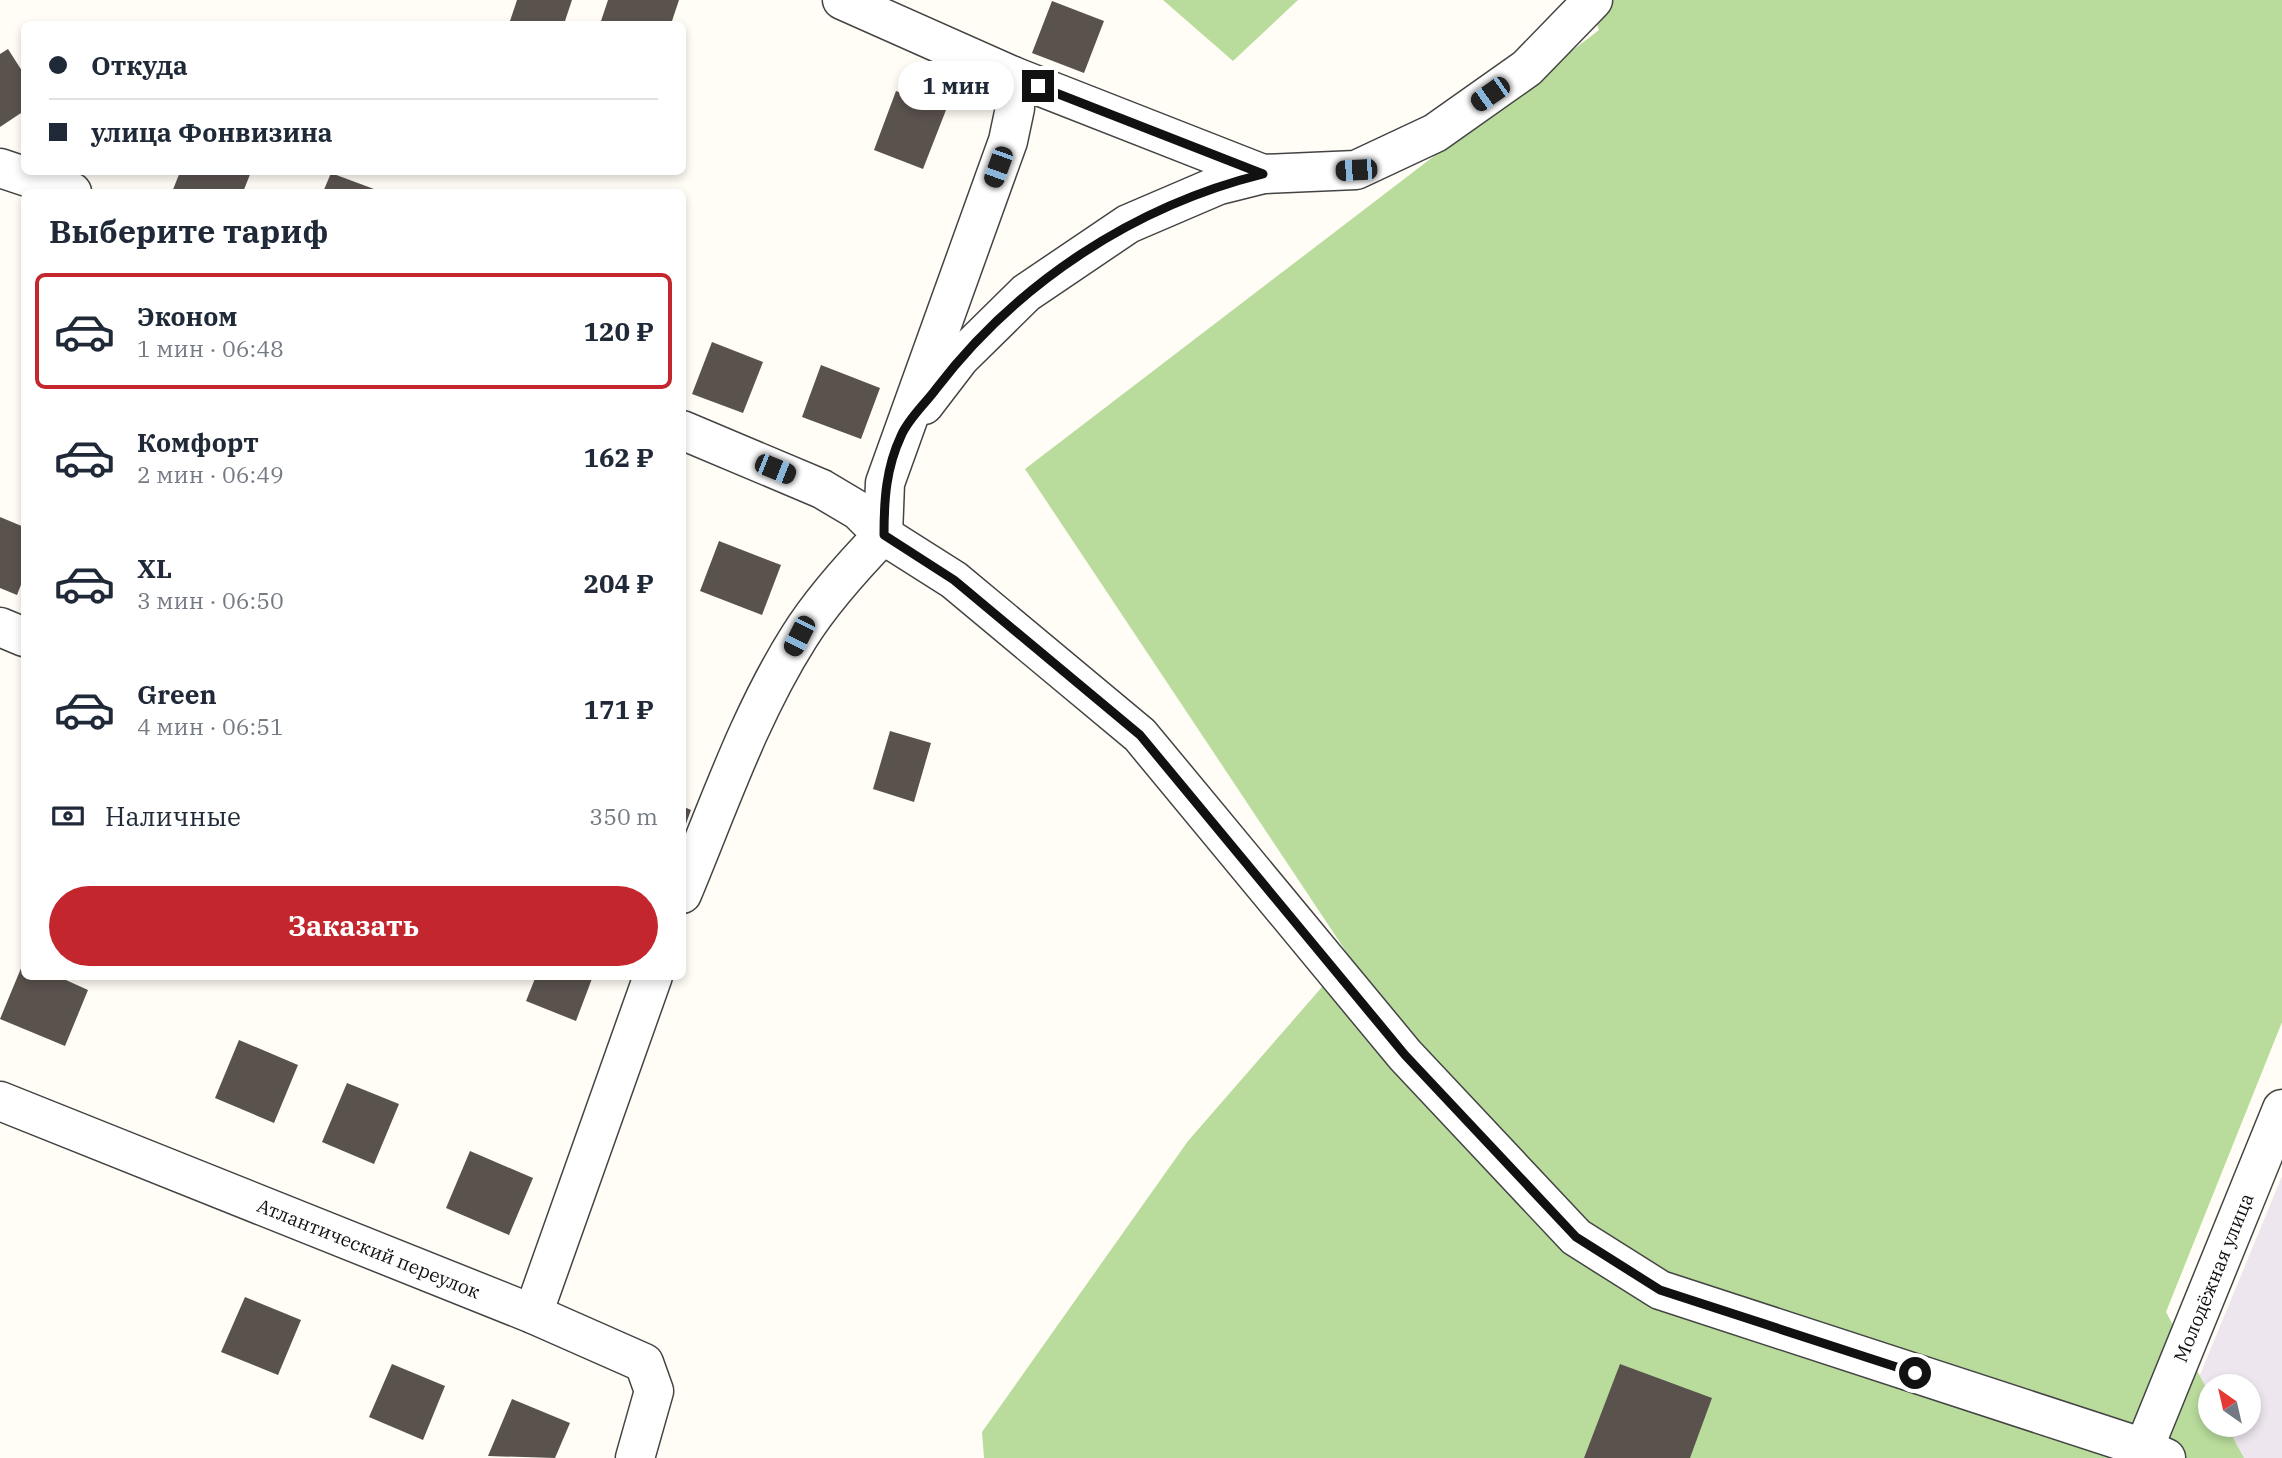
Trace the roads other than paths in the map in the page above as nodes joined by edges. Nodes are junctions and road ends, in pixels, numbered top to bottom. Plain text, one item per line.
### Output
1 (842, 0) edge
2 (1593, 0) edge
3 (1013, 76) junction
4 (0, 168) edge
5 (1263, 174) junction
6 (21, 175) edge
7 (21, 175) edge
8 (63, 189) edge
9 (686, 432) edge
10 (901, 434) junction
11 (884, 535) junction
12 (0, 627) edge
13 (21, 636) edge
14 (686, 884) edge
15 (652, 980) edge
16 (0, 1101) edge
17 (2282, 1109) edge
18 (533, 1314) junction
19 (2155, 1453) edge
20 (635, 1458) edge

1 - 3 street
2 - 5 street
3 - 5 street
3 - 10 street
4 - 6 street
5 - 10 street
7 - 8 street
9 - 11 street
10 - 11 street
11 - 14 street
11 - 19 street
12 - 13 street
15 - 18 street
16 - 18 street, Атлантический переулок
17 - 19 street, Молодёжная улица
18 - 20 street, Атлантический переулок

